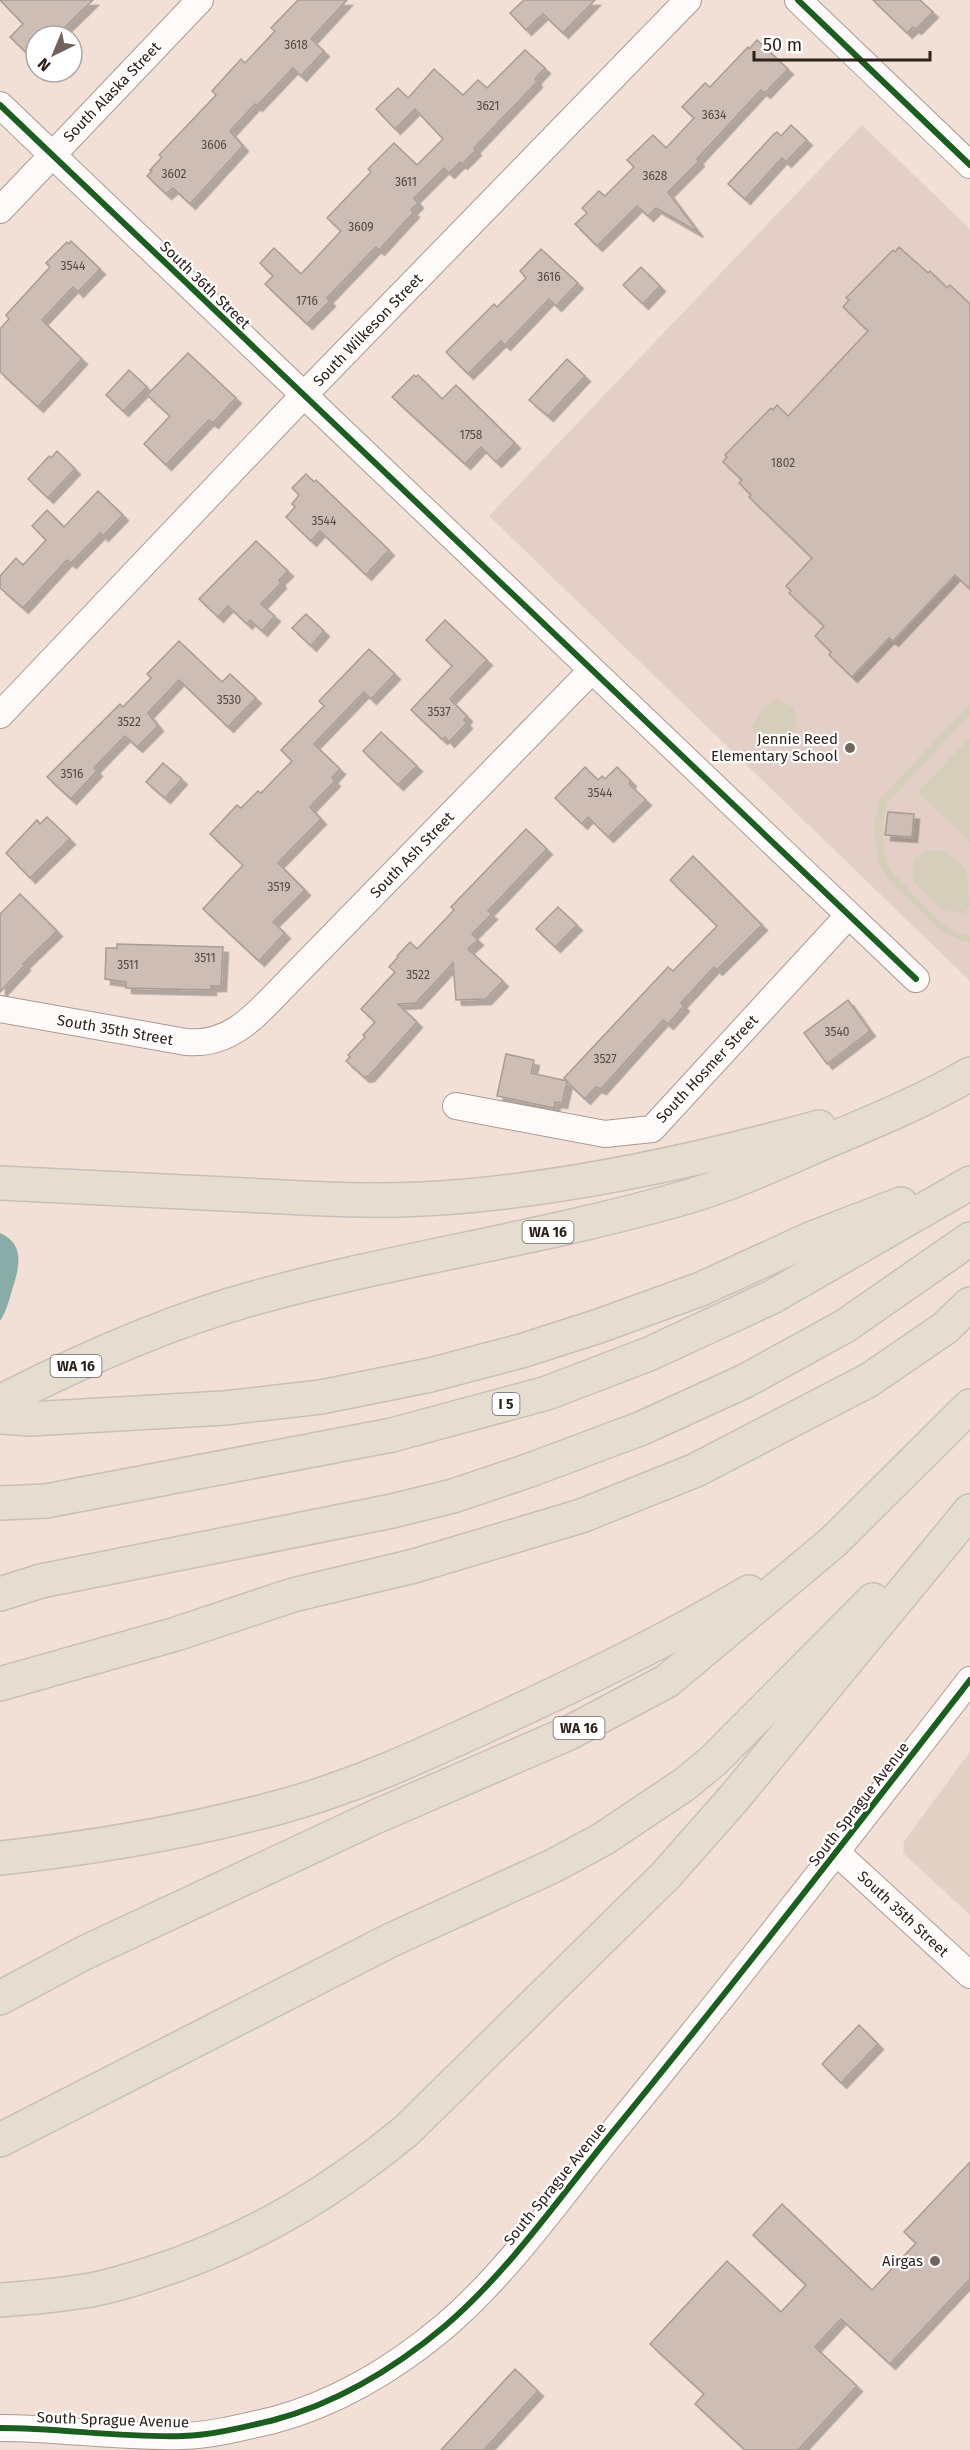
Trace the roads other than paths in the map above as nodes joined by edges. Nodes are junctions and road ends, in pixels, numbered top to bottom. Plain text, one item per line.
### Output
1 (200, 0) edge
2 (688, 0) edge
3 (798, 0) edge
4 (0, 105) edge
5 (52, 155) junction
6 (970, 165) edge
7 (0, 210) edge
8 (303, 396) junction
9 (591, 671) junction
10 (0, 715) edge
11 (848, 916) junction
12 (916, 979) dead end
13 (0, 1009) edge
14 (230, 1035) joint
15 (970, 1074) edge
16 (931, 1096) junction
17 (456, 1106) dead end
18 (970, 1177) edge
19 (0, 1183) edge
20 (970, 1183) edge
21 (970, 1239) edge
22 (970, 1304) edge
23 (0, 1402) edge
24 (970, 1406) edge
25 (0, 1417) edge
26 (0, 1503) edge
27 (970, 1509) edge
28 (833, 1542) junction
29 (0, 1594) edge
30 (970, 1680) edge
31 (0, 1684) edge
32 (836, 1852) junction
33 (0, 1858) edge
34 (970, 1976) edge
35 (0, 1998) edge
36 (0, 2140) edge
37 (0, 2300) edge
38 (0, 2428) edge

1 - 5 street, South Alaska Street
2 - 8 street, South Wilkeson Street
3 - 6 street
4 - 5 street, South 36th Street
5 - 7 street, South Alaska Street
5 - 8 street, South 36th Street
8 - 9 street, South 36th Street
8 - 10 street, South Wilkeson Street
9 - 11 street, South 36th Street
9 - 14 street, South Ash Street
11 - 12 street, South 36th Street
11 - 17 street, South Hosmer Street
13 - 14 street, South 35th Street
15 - 16 highway
16 - 19 highway
16 - 23 highway, WA 16
18 - 25 highway
20 - 26 highway, I 5
21 - 29 highway
22 - 31 highway
24 - 28 highway
27 - 36 highway
27 - 37 highway
28 - 33 highway
28 - 35 highway, WA 16
30 - 32 street, South Sprague Avenue
32 - 34 street, South 35th Street
32 - 38 street, South Sprague Avenue

